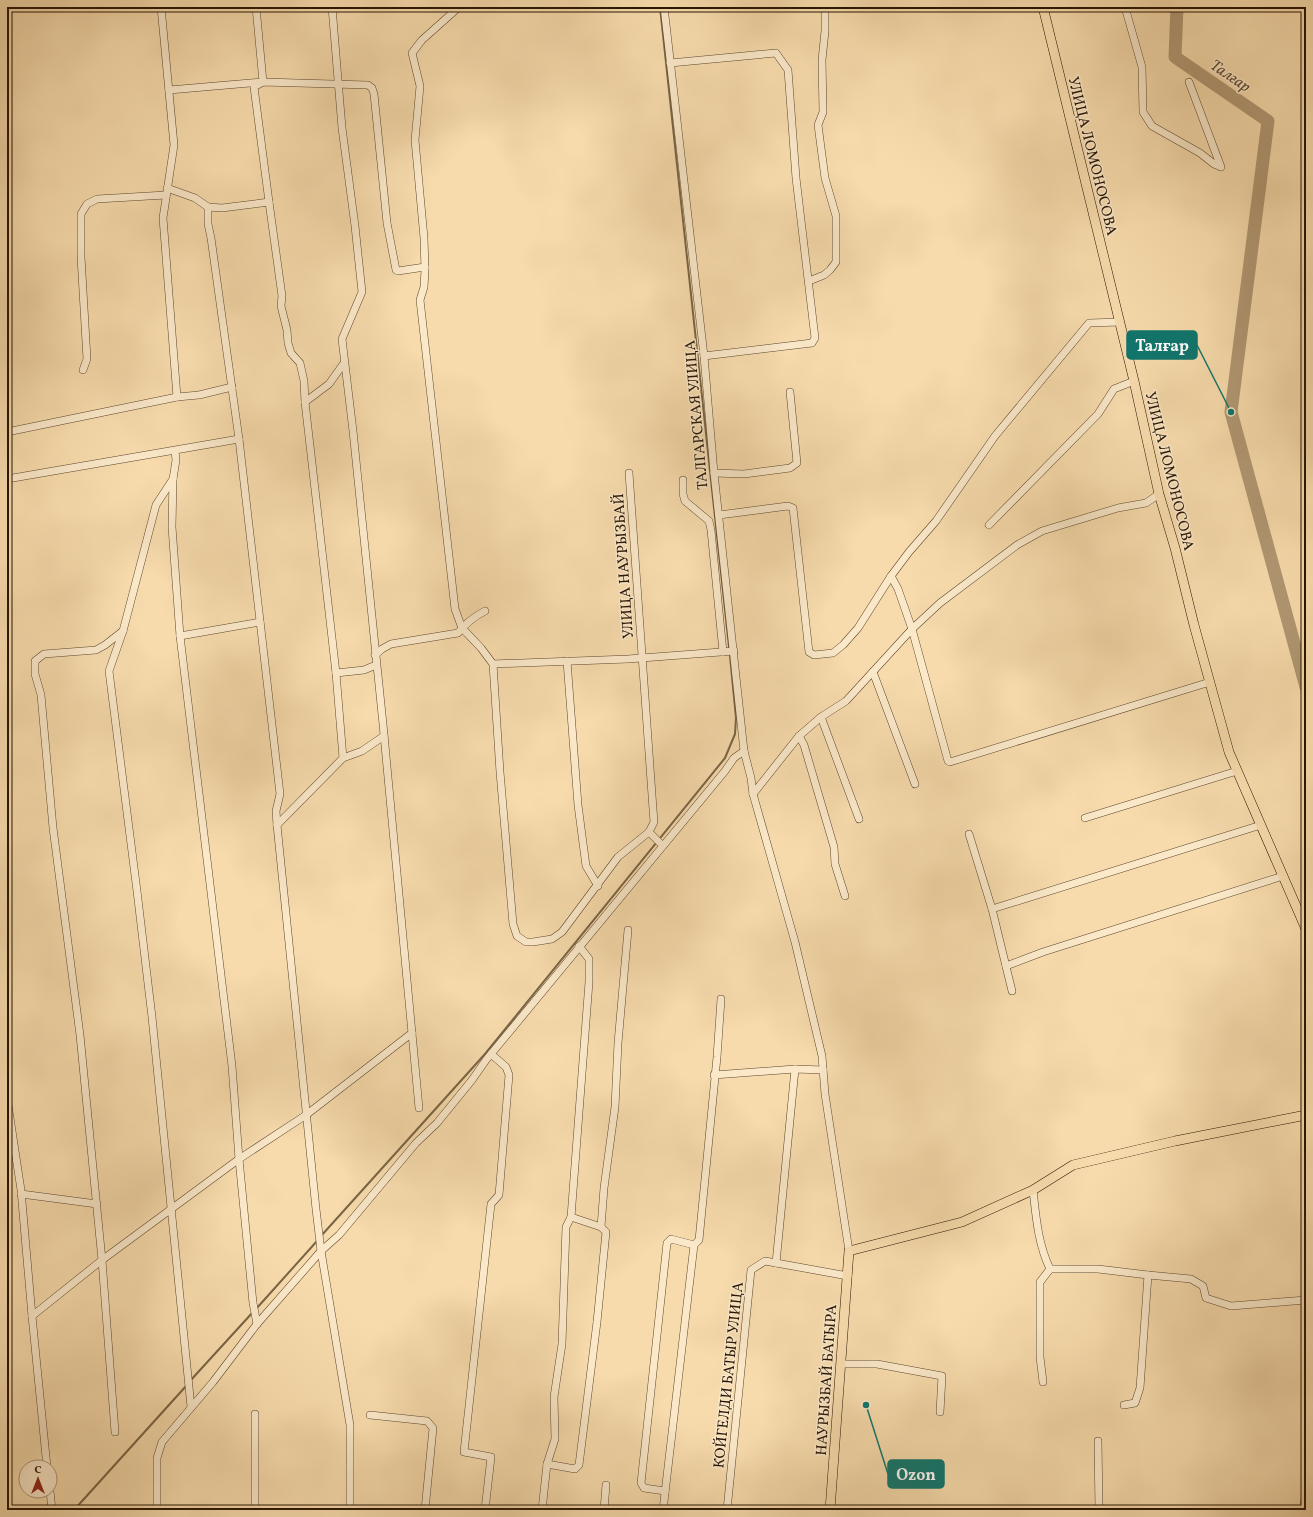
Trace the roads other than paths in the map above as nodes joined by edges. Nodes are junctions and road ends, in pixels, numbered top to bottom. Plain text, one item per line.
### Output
1 (161, 7) edge
2 (256, 7) edge
3 (332, 7) edge
4 (459, 7) edge
5 (664, 7) edge
6 (824, 7) edge
7 (1042, 7) edge
8 (1125, 7) edge
9 (670, 63) junction
10 (263, 82) junction
11 (1189, 82) dead end
12 (339, 85) junction
13 (169, 90) junction
14 (167, 192) junction
15 (269, 202) junction
16 (208, 207) junction
17 (425, 267) junction
18 (809, 281) junction
19 (1120, 322) junction
20 (704, 356) junction
21 (344, 362) junction
22 (83, 370) dead end
23 (1134, 382) junction
24 (232, 387) junction
25 (790, 392) dead end
26 (177, 397) junction
27 (305, 402) junction
28 (7, 432) edge
29 (240, 439) junction
30 (175, 451) junction
31 (629, 473) dead end
32 (714, 473) junction
33 (7, 479) edge
34 (173, 479) junction
35 (683, 480) dead end
36 (1158, 494) junction
37 (719, 516) junction
38 (989, 525) dead end
39 (891, 576) junction
40 (485, 611) dead end
41 (260, 622) junction
42 (462, 628) junction
43 (912, 629) junction
44 (123, 631) junction
45 (180, 636) junction
46 (729, 652) junction
47 (375, 655) junction
48 (642, 658) junction
49 (567, 661) junction
50 (493, 664) junction
51 (376, 665) junction
52 (873, 672) junction
53 (336, 673) junction
54 (1210, 682) junction
55 (821, 717) junction
56 (384, 736) junction
57 (799, 736) junction
58 (744, 751) junction
59 (343, 758) junction
60 (1237, 771) junction
61 (915, 784) dead end
62 (753, 794) junction
63 (1085, 818) dead end
64 (859, 819) dead end
65 (277, 825) junction
66 (1261, 825) junction
67 (649, 832) junction
68 (969, 834) dead end
69 (660, 842) junction
70 (1283, 876) junction
71 (598, 886) junction
72 (845, 896) dead end
73 (992, 909) junction
74 (1306, 929) edge
75 (628, 930) dead end
76 (579, 946) junction
77 (1006, 966) junction
78 (1012, 991) dead end
79 (722, 999) dead end
80 (412, 1033) junction
81 (491, 1054) junction
82 (795, 1069) junction
83 (823, 1070) junction
84 (714, 1075) junction
85 (7, 1098) edge
86 (419, 1108) dead end
87 (306, 1115) junction
88 (1306, 1115) edge
89 (239, 1159) junction
90 (1033, 1190) junction
91 (21, 1194) junction
92 (97, 1204) junction
93 (172, 1208) junction
94 (571, 1217) junction
95 (601, 1227) junction
96 (694, 1245) junction
97 (321, 1251) junction
98 (849, 1251) junction
99 (102, 1260) junction
100 (776, 1263) junction
101 (1050, 1270) junction
102 (1148, 1275) junction
103 (848, 1276) junction
104 (1306, 1300) edge
105 (32, 1316) junction
106 (257, 1324) junction
107 (842, 1364) junction
108 (1043, 1382) dead end
109 (1124, 1405) dead end
110 (190, 1407) junction
111 (940, 1412) dead end
112 (255, 1414) dead end
113 (370, 1415) dead end
114 (115, 1432) dead end
115 (1098, 1441) dead end
116 (46, 1459) edge
117 (547, 1464) junction
118 (606, 1485) dead end
119 (666, 1491) junction
120 (1306, 1494) edge
121 (51, 1499) edge
122 (52, 1510) edge
123 (157, 1510) edge
124 (255, 1510) edge
125 (350, 1510) edge
126 (425, 1510) edge
127 (485, 1510) edge
128 (542, 1510) edge
129 (604, 1510) edge
130 (663, 1510) edge
131 (727, 1510) edge
132 (830, 1510) edge
133 (1099, 1510) edge
134 (1303, 1510) edge

1 - 13 street
2 - 10 street
3 - 12 street
4 - 17 street
5 - 9 street, ТАЛГАРСКАЯ УЛИЦА
6 - 18 street
7 - 19 main road, УЛИЦА ЛОМОНОСОВА
8 - 11 street
9 - 18 street
9 - 20 street, ТАЛГАРСКАЯ УЛИЦА
10 - 12 street
10 - 13 street
10 - 15 street
12 - 17 street
12 - 21 street
13 - 14 street
14 - 16 street
14 - 22 street
14 - 26 street
15 - 16 street
15 - 27 street
16 - 24 street
17 - 42 street
18 - 20 street
19 - 23 main road, УЛИЦА ЛОМОНОСОВА
19 - 39 street
20 - 32 street, ТАЛГАРСКАЯ УЛИЦА
21 - 27 street
21 - 47 street
23 - 36 main road, УЛИЦА ЛОМОНОСОВА
23 - 38 street
24 - 26 street
24 - 29 street
25 - 32 street
26 - 28 street
27 - 53 street
29 - 30 street
29 - 41 street
30 - 33 street
30 - 34 street
31 - 48 street, УЛИЦА НАУРЫЗБАЙ
32 - 37 street, ТАЛГАРСКАЯ УЛИЦА
34 - 44 street
34 - 45 street
35 - 46 street
36 - 43 street
36 - 54 main road, УЛИЦА ЛОМОНОСОВА
37 - 39 street
37 - 46 street, ТАЛГАРСКАЯ УЛИЦА
39 - 43 street
40 - 42 street
41 - 45 street
41 - 65 street
42 - 47 street
42 - 50 street
43 - 52 street
43 - 54 street
44 - 92 street
44 - 93 street
45 - 89 street
46 - 48 street
46 - 58 street, ТАЛГАРСКАЯ УЛИЦА
47 - 51 street
48 - 49 street
48 - 67 street, УЛИЦА НАУРЫЗБАЙ
49 - 50 street
49 - 71 street
50 - 71 street
51 - 53 street
51 - 56 street
52 - 55 street
52 - 61 street
53 - 59 street
54 - 60 main road, УЛИЦА ЛОМОНОСОВА
55 - 57 street
55 - 64 street
56 - 59 street
56 - 80 street
57 - 62 street
57 - 72 street
58 - 62 street, ТАЛГАРСКАЯ УЛИЦА
58 - 69 street
59 - 65 street
60 - 63 street
60 - 66 main road, УЛИЦА ЛОМОНОСОВА
62 - 83 street, ТАЛГАРСКАЯ УЛИЦА
65 - 87 street
66 - 70 main road, УЛИЦА ЛОМОНОСОВА
66 - 73 street
67 - 69 street
67 - 71 street
68 - 73 street
69 - 76 street
70 - 74 main road, УЛИЦА ЛОМОНОСОВА
70 - 77 street
73 - 77 street
75 - 95 street
76 - 81 street
76 - 94 street
77 - 78 street
79 - 84 street
80 - 86 street
80 - 87 street
81 - 97 street
81 - 127 street
82 - 83 street
82 - 84 street
82 - 100 street
83 - 98 street, ТАЛГАРСКАЯ УЛИЦА
84 - 96 street
85 - 91 street
87 - 89 street
87 - 97 street
88 - 90 main road
89 - 93 street
89 - 106 street
90 - 98 main road
90 - 101 street
91 - 92 street
91 - 105 street
92 - 99 street
93 - 99 street
93 - 110 street
94 - 95 street
94 - 117 street
95 - 117 street
96 - 119 street
96 - 119 street
97 - 106 street
97 - 125 street
98 - 103 main road, НАУРЫЗБАЙ БАТЫРА
99 - 105 street
99 - 114 street
100 - 103 street, КОЙГЕЛДИ БАТЫР УЛИЦА
100 - 131 street, КОЙГЕЛДИ БАТЫР УЛИЦА
101 - 102 street
101 - 108 street
102 - 104 street
102 - 109 street
103 - 107 main road, НАУРЫЗБАЙ БАТЫРА
105 - 116 street
106 - 110 street
107 - 111 street
107 - 132 main road, НАУРЫЗБАЙ БАТЫРА
110 - 123 street
112 - 124 street
113 - 126 street
115 - 133 street
117 - 128 street
118 - 129 street
119 - 130 street
120 - 134 street
121 - 122 street

